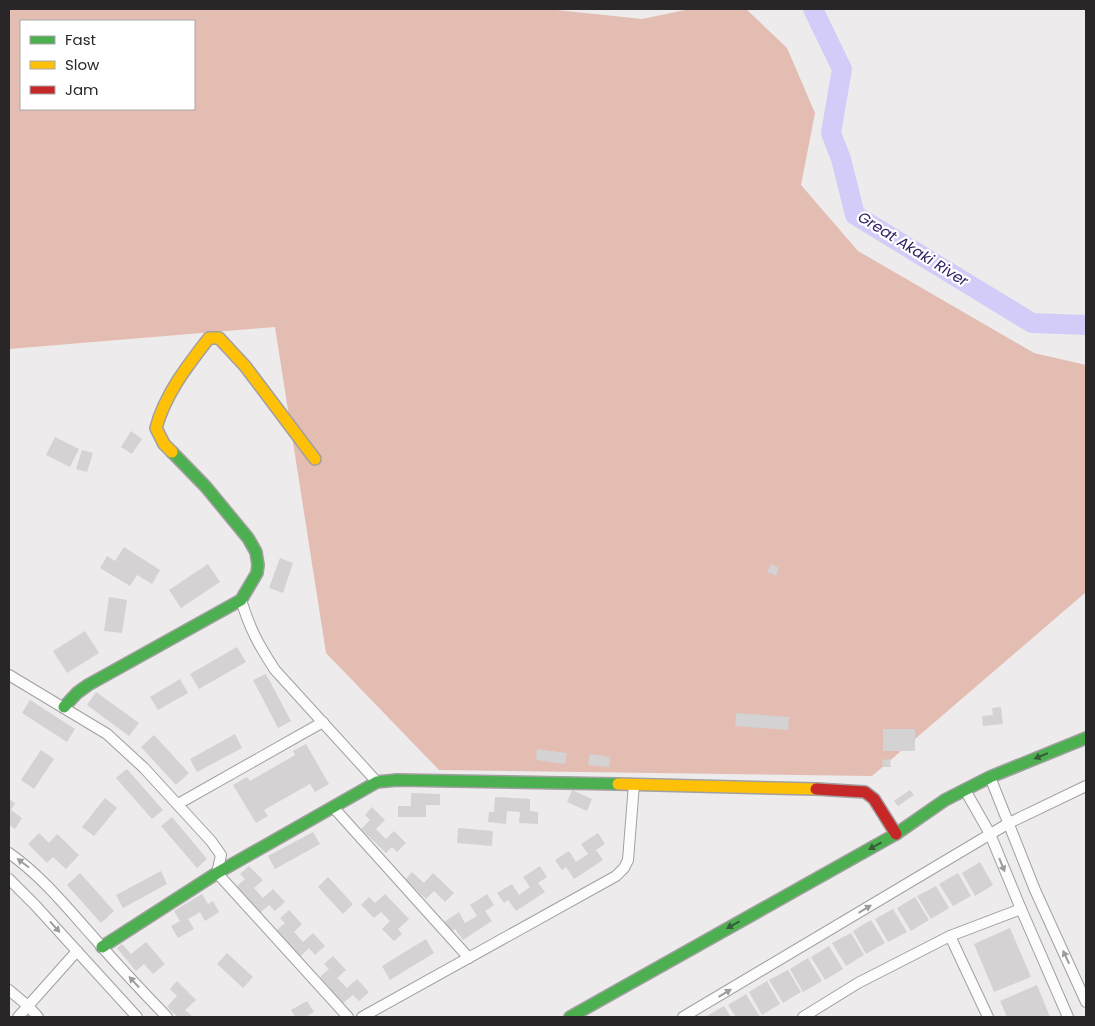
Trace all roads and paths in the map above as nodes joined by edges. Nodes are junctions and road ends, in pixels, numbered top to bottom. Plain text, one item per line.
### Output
1 (315, 459) dead end
2 (241, 600) junction
3 (9, 675) edge
4 (64, 707) junction
5 (323, 722) junction
6 (1086, 738) edge
7 (990, 777) junction
8 (377, 782) junction
9 (634, 784) junction
10 (1086, 786) edge
11 (965, 790) junction
12 (178, 804) junction
13 (333, 807) junction
14 (1009, 823) junction
15 (896, 834) junction
16 (990, 834) junction
17 (9, 853) edge
18 (218, 873) junction
19 (9, 879) edge
20 (1021, 909) junction
21 (950, 936) junction
22 (102, 947) junction
23 (77, 951) junction
24 (468, 958) junction
25 (9, 990) edge
26 (1086, 1002) edge
27 (28, 1006) junction
28 (18, 1017) edge
29 (38, 1017) edge
30 (137, 1017) edge
31 (167, 1017) edge
32 (348, 1017) edge
33 (362, 1017) edge
34 (570, 1017) edge
35 (683, 1017) edge
36 (803, 1017) edge
37 (988, 1017) edge
38 (1068, 1017) edge

1 - 2 street
2 - 4 street
2 - 5 street
3 - 4 street
4 - 12 street
5 - 8 street
5 - 12 street
6 -> 7 street
7 - 11 street
7 - 14 street
8 - 9 street
8 - 13 street
9 - 15 street
9 - 24 street
10 - 14 street
11 - 15 street
11 - 16 street
12 - 18 street
13 - 18 street
13 - 24 street
14 - 16 street
26 -> 14 street
15 -> 34 street
16 -> 20 street
35 -> 16 street
22 -> 17 street
18 - 22 street
18 - 32 street
19 -> 23 street
20 - 21 street
20 - 38 street
21 - 36 street
21 - 37 street
31 -> 22 street
23 - 27 street
23 - 30 street
24 - 33 street
25 - 27 street
27 - 28 street
27 - 29 street

